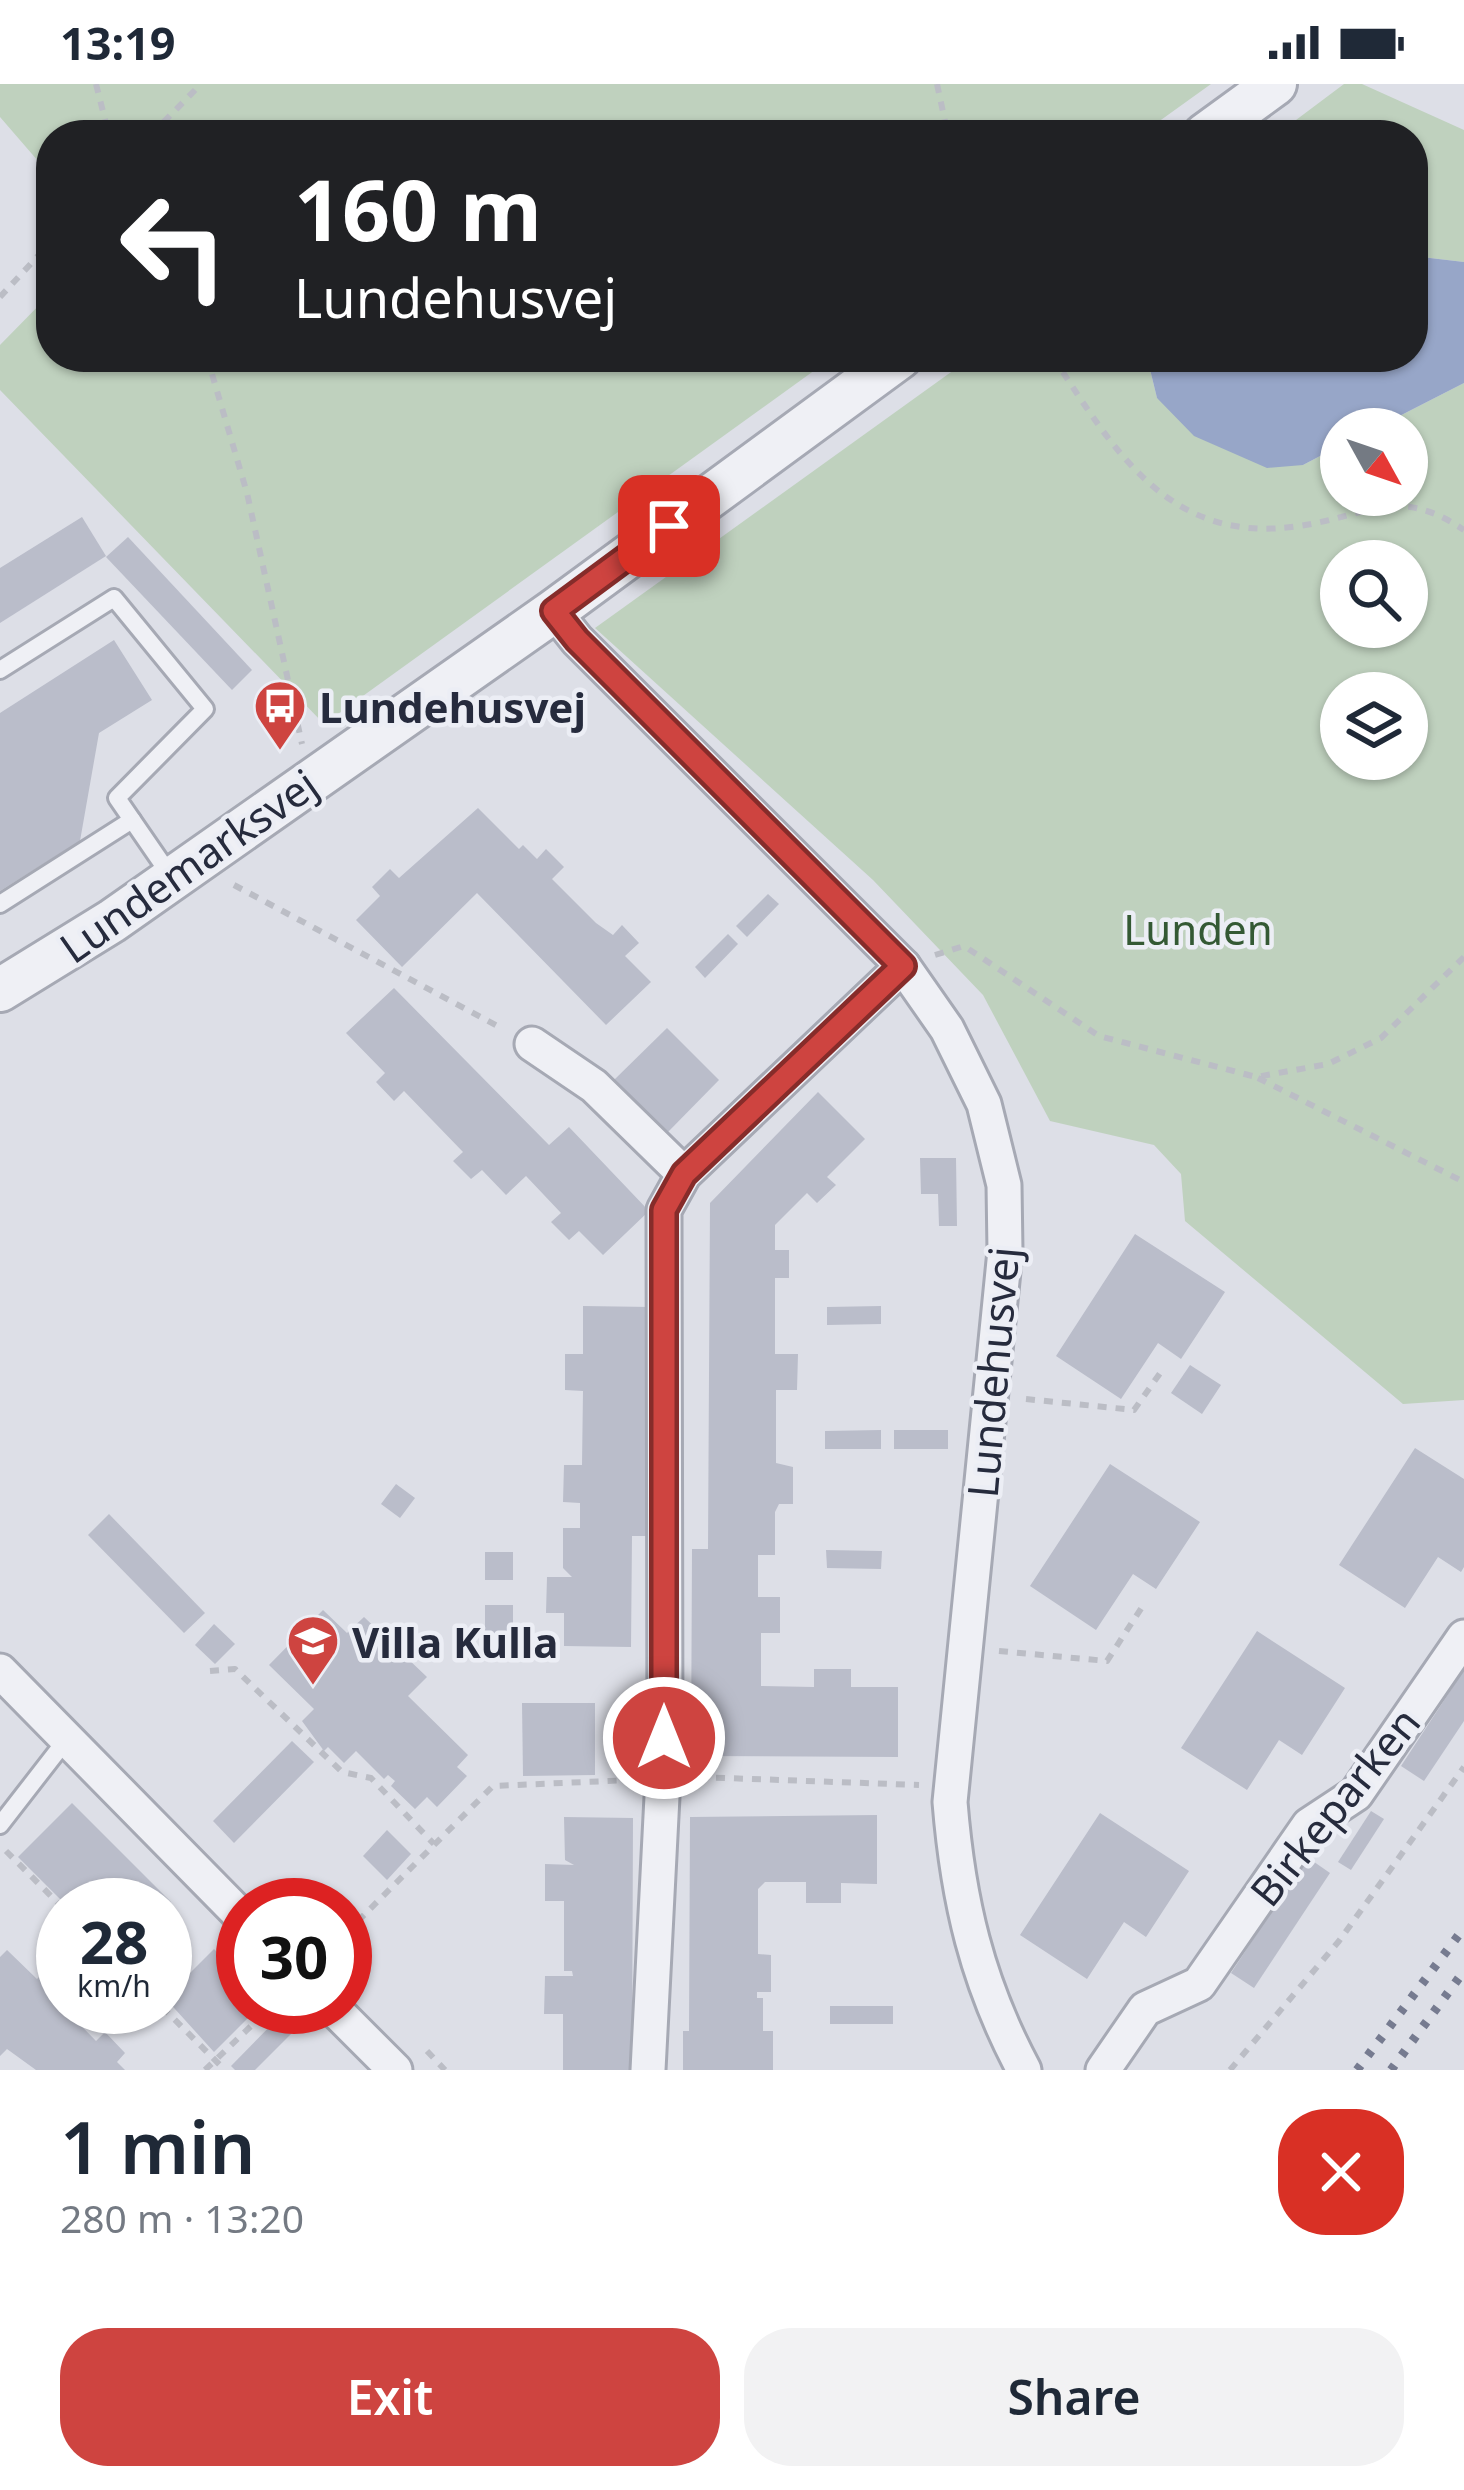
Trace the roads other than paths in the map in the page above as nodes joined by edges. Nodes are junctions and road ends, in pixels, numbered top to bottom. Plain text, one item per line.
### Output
1 (1275, 84) edge
2 (1225, 120) edge
3 (880, 372) edge
4 (554, 611) junction
5 (0, 670) edge
6 (132, 820) junction
7 (183, 871) junction
8 (0, 904) edge
9 (903, 966) junction
10 (0, 990) edge
11 (532, 1044) road end
12 (684, 1174) junction
13 (1464, 1636) edge
14 (0, 1671) edge
15 (66, 1740) junction
16 (0, 1825) edge
17 (216, 1891) edge
18 (359, 2034) edge
19 (395, 2070) edge
20 (648, 2070) edge
21 (1024, 2070) edge
22 (1103, 2070) edge

1 - 2 street
3 - 4 street, Lundemarksvej
4 - 7 street, Lundemarksvej
4 - 9 street, Lundehusvej
5 - 6 lane
6 - 7 lane
6 - 8 lane
7 - 10 street, Lundemarksvej
9 - 12 street
9 - 21 street, Lundehusvej
11 - 12 street
12 - 20 street
13 - 22 street, Birkeparken
14 - 15 street
15 - 16 lane
15 - 17 street
18 - 19 street

